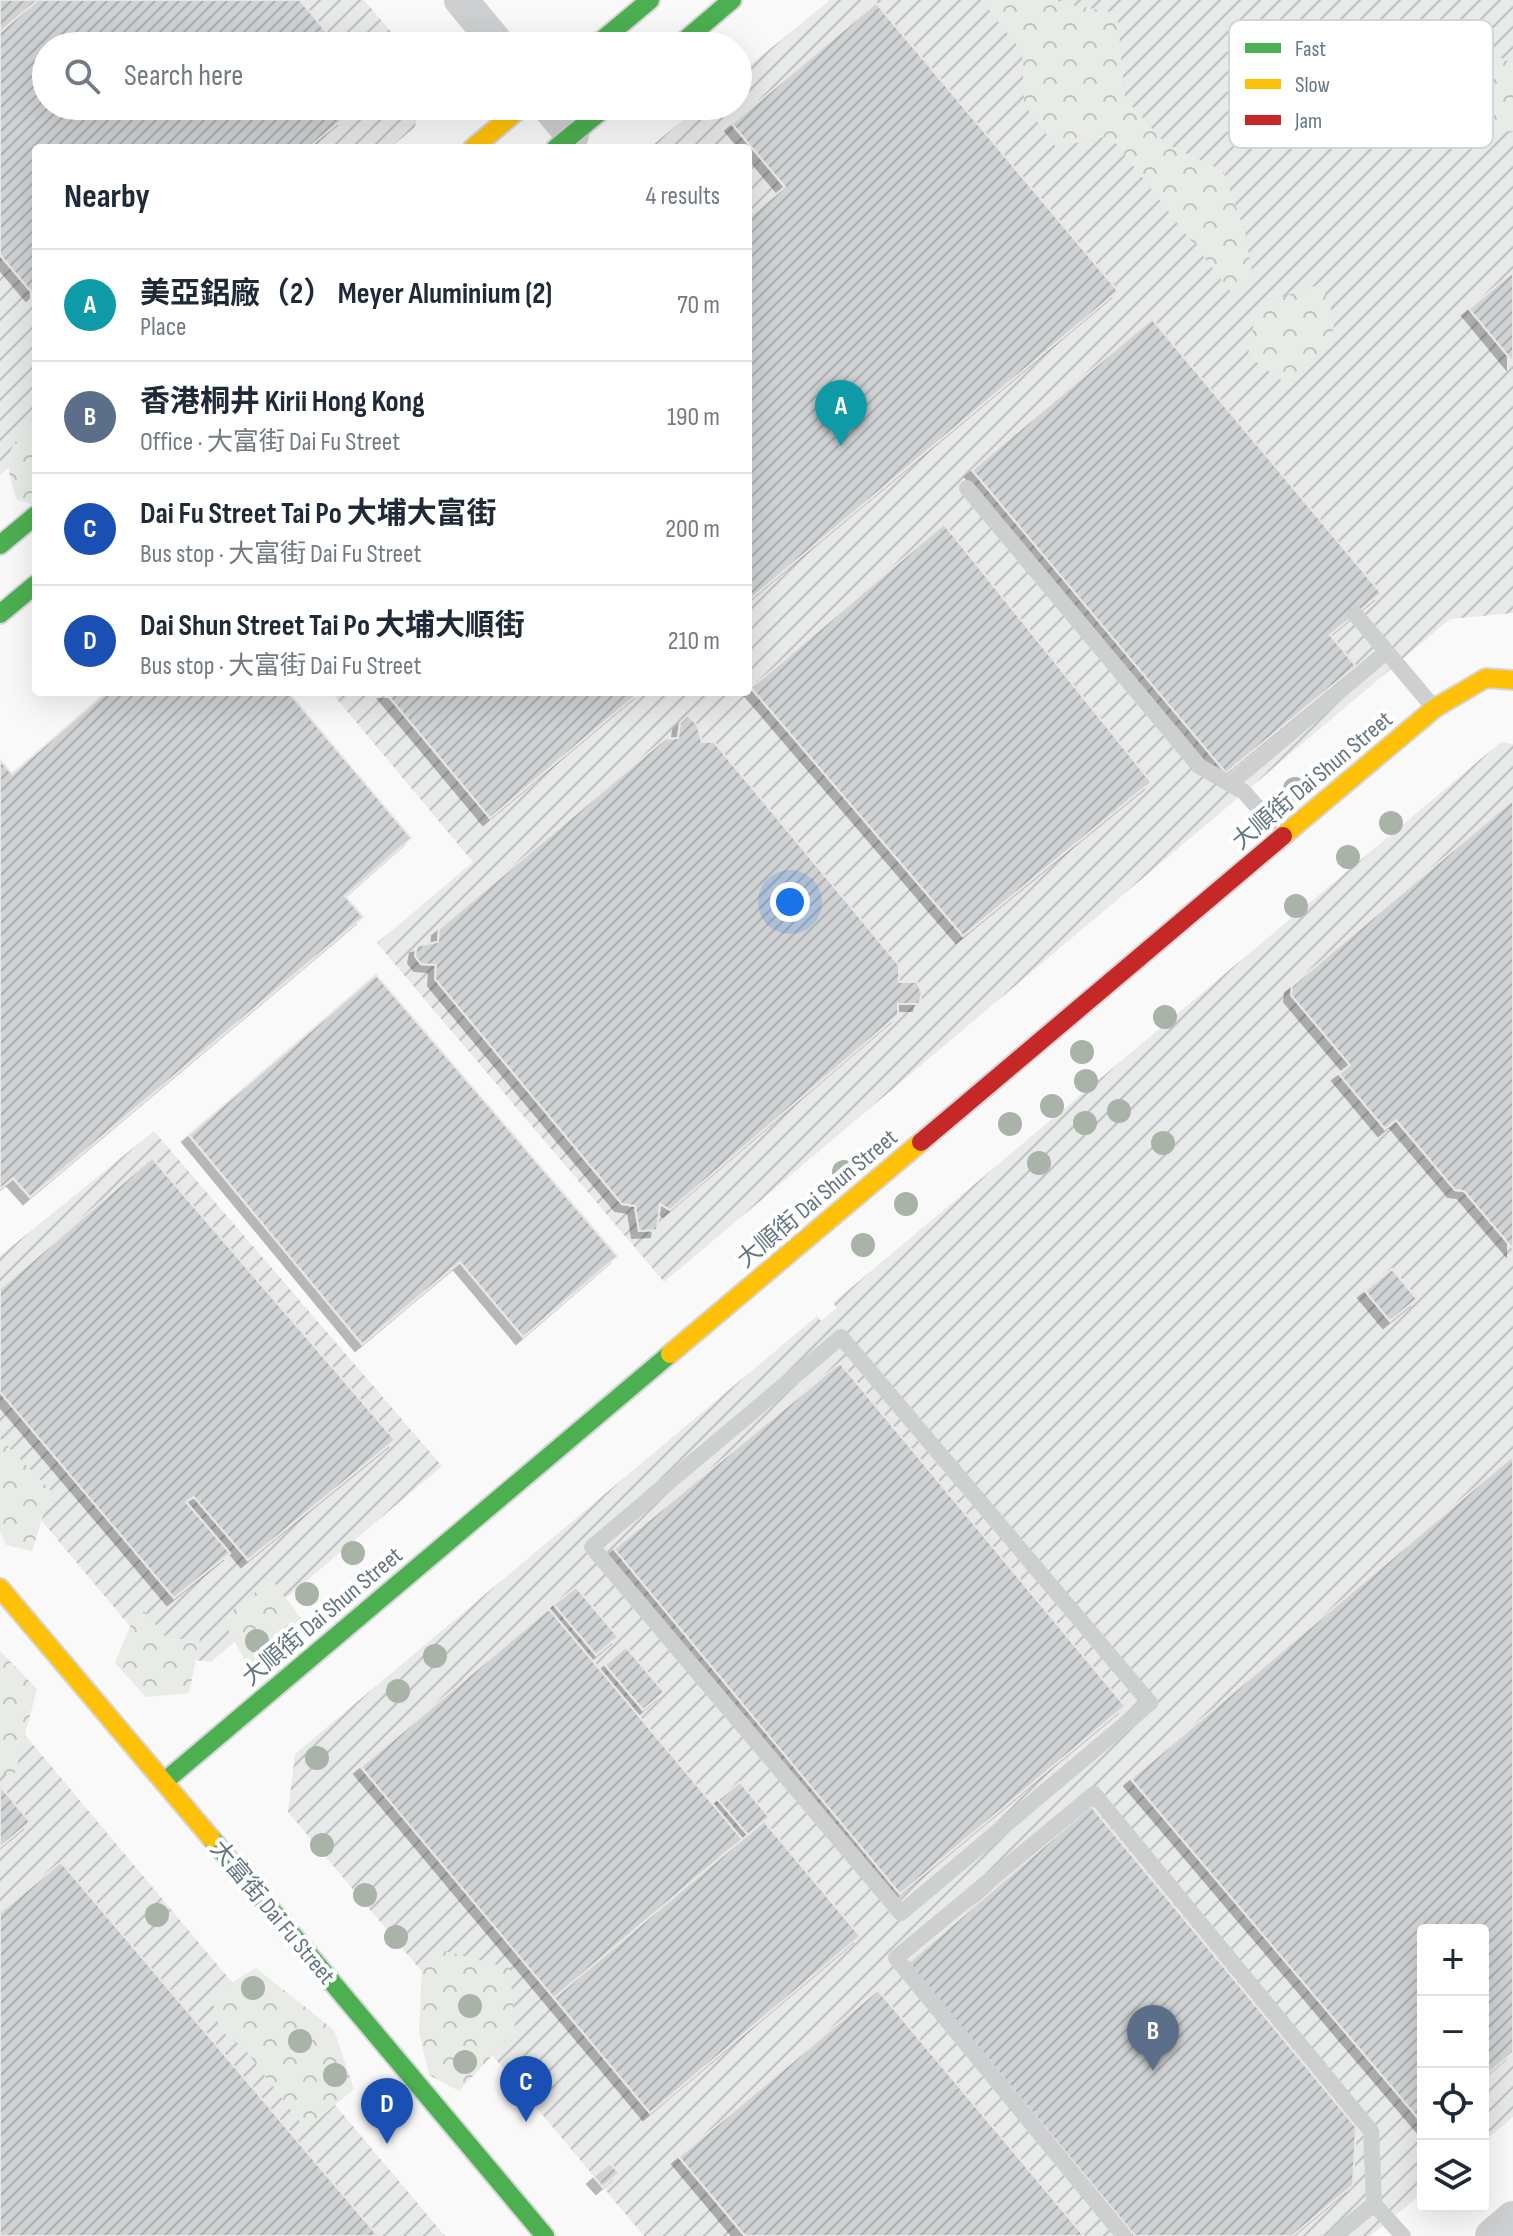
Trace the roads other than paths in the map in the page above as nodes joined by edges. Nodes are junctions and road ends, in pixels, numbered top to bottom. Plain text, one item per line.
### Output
1 (461, 0) edge
2 (650, 0) edge
3 (732, 0) edge
4 (487, 32) edge
5 (612, 32) edge
6 (694, 32) edge
7 (506, 120) edge
8 (554, 120) edge
9 (590, 120) edge
10 (564, 142) edge
11 (478, 144) edge
12 (967, 488) dead end
13 (32, 518) edge
14 (0, 545) edge
15 (32, 587) edge
16 (0, 614) edge
17 (1355, 614) dead end
18 (1386, 652) junction
19 (1513, 680) edge
20 (1435, 708) junction
21 (1230, 784) junction
22 (1283, 836) junction
23 (0, 1588) edge
24 (165, 1781) junction
25 (901, 1913) joint
26 (1374, 2204) junction
27 (1513, 2218) edge
28 (545, 2236) edge
29 (1124, 2236) edge
30 (1335, 2236) edge
31 (1403, 2236) edge
32 (1492, 2236) edge

1 - 4 street
2 - 5 street
3 - 6 street
7 - 11 street
8 - 10 street
9 - 10 street
12 - 21 lane
13 - 14 street
15 - 16 street
17 - 18 lane
18 - 20 lane
18 - 21 lane
19 - 20 street, 大順街 Dai Shun Street
20 - 22 street, 大順街 Dai Shun Street
21 - 22 lane
22 - 24 street, 大順街 Dai Shun Street
23 - 24 street, 大富街 Dai Fu Street
24 - 28 street, 大富街 Dai Fu Street
25 - 25 lane
26 - 29 lane
26 - 30 lane
26 - 31 lane
27 - 32 street

